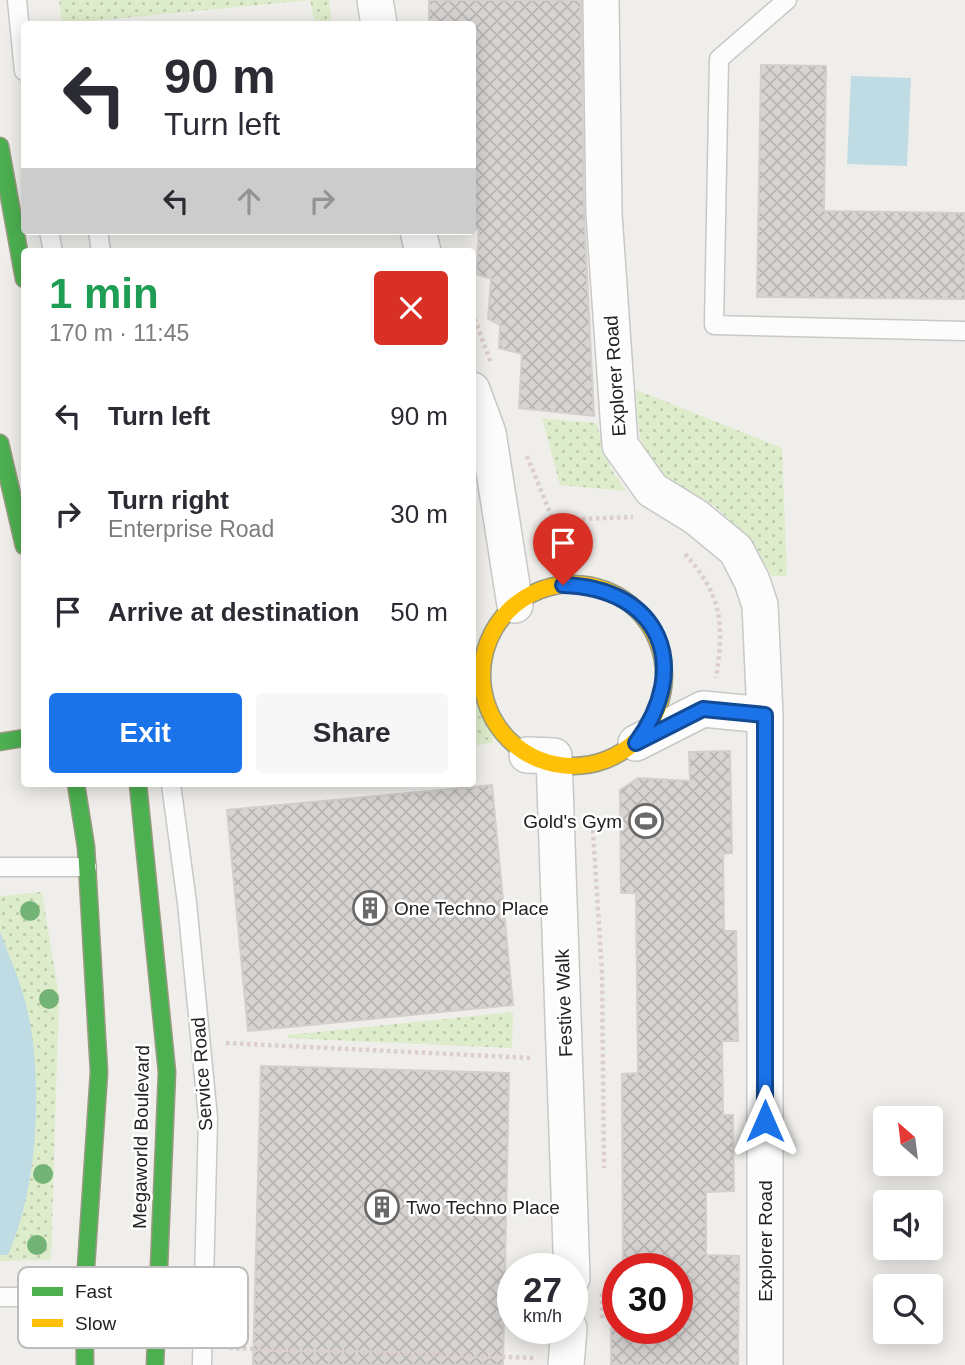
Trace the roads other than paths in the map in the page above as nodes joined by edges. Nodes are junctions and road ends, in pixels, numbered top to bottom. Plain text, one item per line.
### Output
1 (17, 0) edge
2 (375, 0) edge
3 (601, 0) edge
4 (787, 0) edge
5 (378, 21) edge
6 (21, 38) edge
7 (0, 146) edge
8 (21, 262) edge
9 (965, 331) edge
10 (483, 378) edge
11 (0, 443) edge
12 (21, 534) edge
13 (515, 605) junction
14 (477, 688) edge
15 (765, 715) junction
16 (21, 738) edge
17 (0, 742) edge
18 (624, 752) junction
19 (527, 755) junction
20 (76, 787) edge
21 (138, 787) edge
22 (171, 787) edge
23 (121, 819) dead end
24 (100, 823) dead end
25 (145, 841) junction
26 (86, 847) junction
27 (0, 867) edge
28 (87, 867) junction
29 (585, 1253) edge
30 (86, 1267) edge
31 (159, 1267) edge
32 (204, 1267) edge
33 (0, 1297) edge
34 (18, 1297) edge
35 (568, 1344) edge
36 (551, 1361) edge
37 (765, 1365) edge

1 - 6 lane
2 - 5 street
3 - 15 street, Explorer Road
4 - 9 lane
7 - 8 main road
10 - 13 street
11 - 12 main road
13 - 14 main road
13 - 18 main road
14 - 19 main road
15 - 18 street
15 - 37 street, Explorer Road
16 - 17 main road
18 - 19 main road
19 - 29 street, Festive Walk
20 - 26 main road
21 - 25 main road, Megaworld Boulevard
22 - 32 lane, Service Road
23 - 25 main road
24 - 26 main road
25 - 31 main road, Megaworld Boulevard
26 - 28 main road
27 - 28 lane
28 - 30 main road
33 - 34 lane
35 - 36 street

